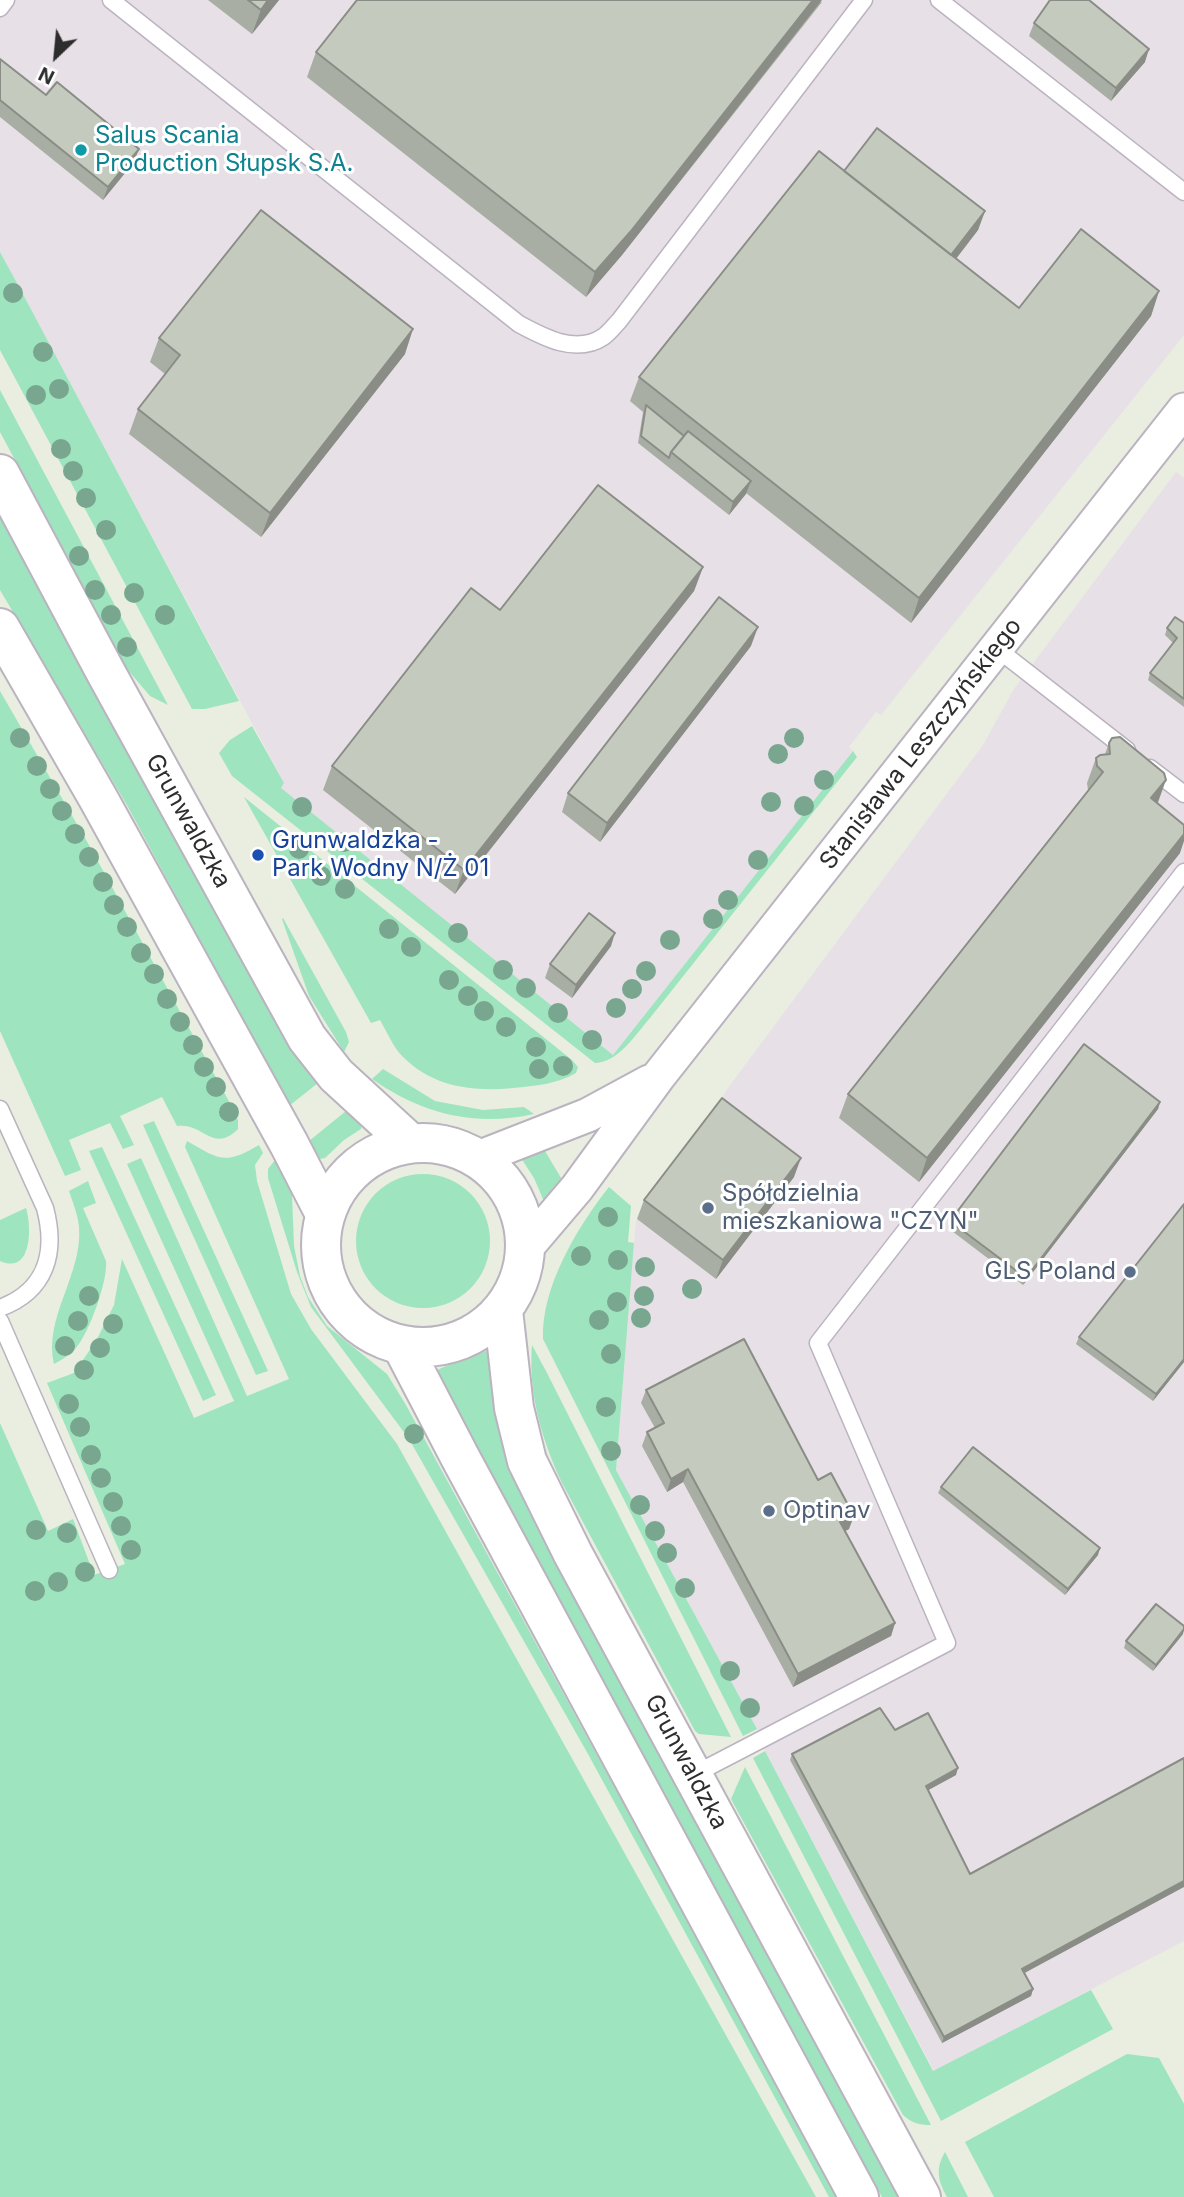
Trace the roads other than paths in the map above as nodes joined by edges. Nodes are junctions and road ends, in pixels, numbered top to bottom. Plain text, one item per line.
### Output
1 (6, 0) edge
2 (111, 0) edge
3 (864, 0) edge
4 (939, 0) edge
5 (0, 8) edge
6 (1184, 192) edge
7 (1184, 410) edge
8 (0, 474) edge
9 (0, 628) edge
10 (996, 649) junction
11 (1184, 794) edge
12 (1184, 872) edge
13 (658, 1077) junction
14 (0, 1109) edge
15 (410, 1143) junction
16 (478, 1158) junction
17 (325, 1214) junction
18 (526, 1248) junction
19 (0, 1308) edge
20 (503, 1310) junction
21 (0, 1321) edge
22 (402, 1346) junction
23 (109, 1570) dead end
24 (693, 1775) junction
25 (859, 2197) edge
26 (921, 2197) edge

1 - 5 lane
2 - 3 lane
4 - 6 lane
7 - 10 street, Stanisława Leszczyńskiego
8 - 15 street, Grunwaldzka
9 - 17 street
10 - 11 lane
10 - 13 street, Stanisława Leszczyńskiego
12 - 24 lane
13 - 16 street, Stanisława Leszczyńskiego
13 - 18 street, Stanisława Leszczyńskiego
14 - 19 lane
15 - 16 street
15 - 17 street
16 - 18 street
17 - 22 street
18 - 20 street
20 - 22 street
20 - 24 street, Grunwaldzka
21 - 23 lane
22 - 25 street
24 - 26 street, Grunwaldzka

